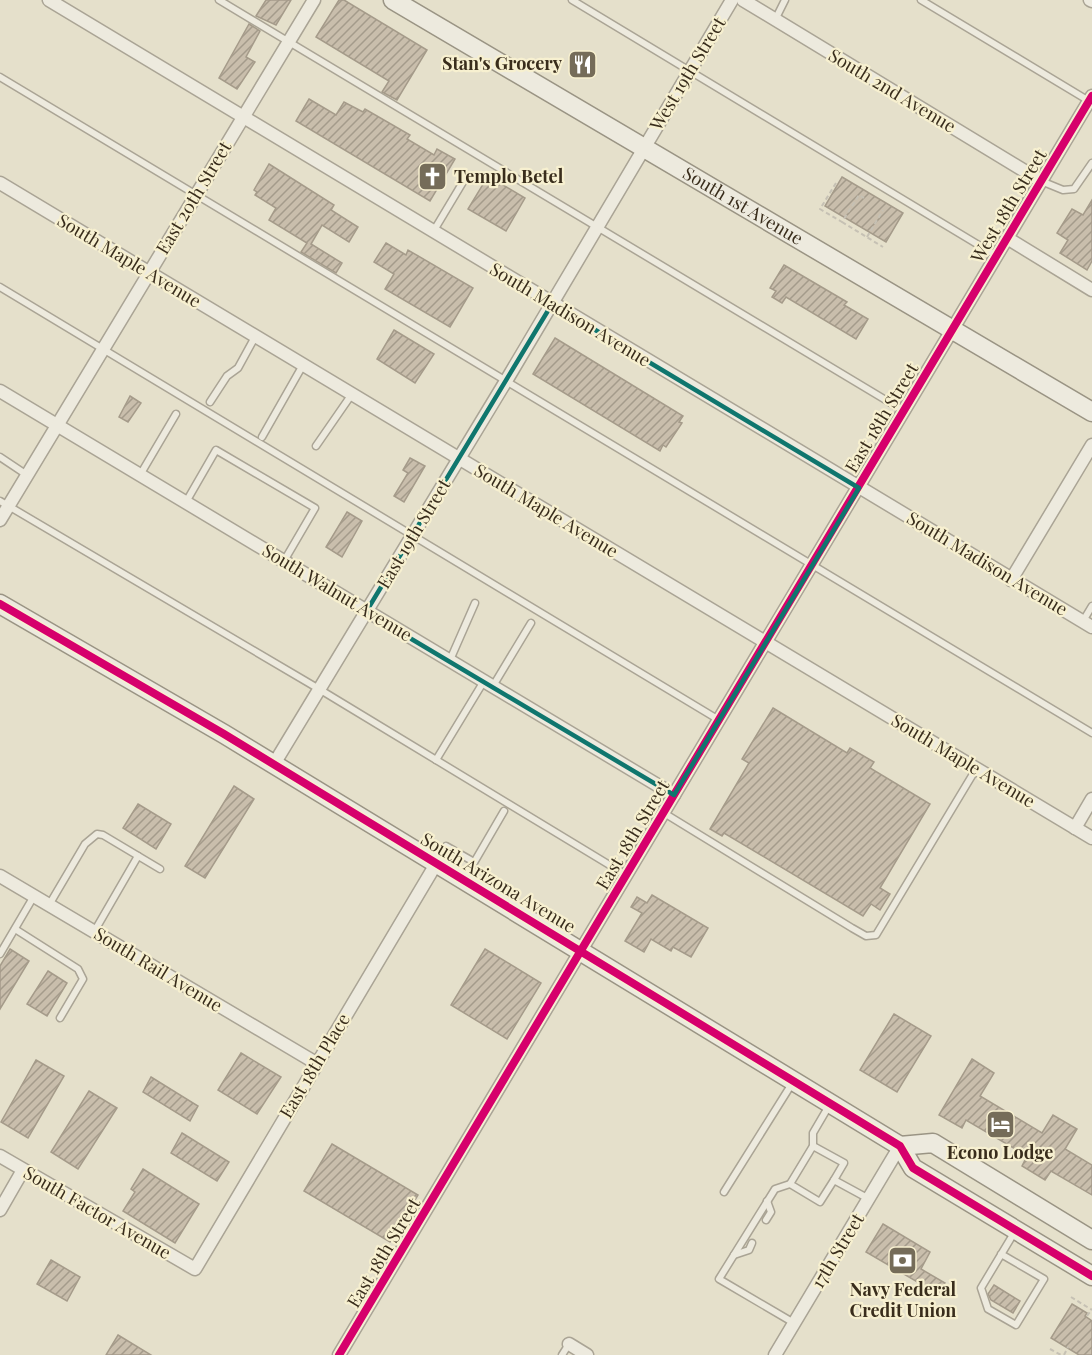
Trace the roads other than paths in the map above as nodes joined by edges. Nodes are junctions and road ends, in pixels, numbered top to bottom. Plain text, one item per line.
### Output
1 (49, 0) edge
2 (219, 0) edge
3 (314, 0) edge
4 (393, 0) edge
5 (572, 0) edge
6 (732, 0) edge
7 (743, 0) edge
8 (785, 0) edge
9 (921, 0) edge
10 (775, 20) junction
11 (288, 41) junction
12 (690, 71) junction
13 (0, 77) edge
14 (1090, 98) edge
15 (242, 118) junction
16 (644, 147) junction
17 (1092, 163) edge
18 (466, 177) dead end
19 (1041, 181) junction
20 (0, 183) edge
21 (196, 195) junction
22 (597, 227) junction
23 (432, 232) junction
24 (1007, 238) junction
25 (997, 256) junction
26 (149, 273) junction
27 (0, 287) edge
28 (1092, 290) edge
29 (552, 304) junction
30 (952, 330) junction
31 (255, 337) junction
32 (103, 349) junction
33 (303, 365) junction
34 (506, 381) junction
35 (0, 391) edge
36 (351, 394) junction
37 (210, 402) dead end
38 (904, 411) junction
39 (1092, 412) edge
40 (176, 414) dead end
41 (57, 425) junction
42 (262, 437) dead end
43 (1092, 445) edge
44 (316, 446) dead end
45 (0, 457) edge
46 (459, 459) junction
47 (140, 475) junction
48 (27, 476) junction
49 (859, 488) junction
50 (186, 502) junction
51 (4, 504) edge
52 (0, 520) edge
53 (413, 535) junction
54 (284, 562) junction
55 (812, 565) junction
56 (1011, 580) junction
57 (475, 603) dead end
58 (0, 604) edge
59 (1092, 606) edge
60 (366, 612) junction
61 (531, 623) dead end
62 (1088, 624) edge
63 (766, 643) junction
64 (449, 660) junction
65 (489, 684) junction
66 (319, 689) junction
67 (719, 720) junction
68 (1092, 733) edge
69 (436, 759) junction
70 (274, 764) junction
71 (976, 769) junction
72 (674, 795) junction
73 (1092, 799) edge
74 (504, 811) dead end
75 (663, 813) junction
76 (1075, 828) junction
77 (1092, 838) edge
78 (138, 856) junction
79 (474, 862) junction
80 (436, 864) junction
81 (160, 869) dead end
82 (626, 875) junction
83 (0, 876) edge
84 (463, 881) junction
85 (34, 896) junction
86 (49, 905) junction
87 (15, 928) junction
88 (94, 932) junction
89 (581, 950) junction
90 (0, 954) edge
91 (60, 1018) dead end
92 (316, 1063) junction
93 (793, 1081) junction
94 (830, 1104) junction
95 (813, 1146) junction
96 (900, 1146) junction
97 (0, 1156) edge
98 (23, 1170) junction
99 (834, 1180) junction
100 (790, 1184) junction
101 (724, 1192) dead end
102 (869, 1199) junction
103 (767, 1201) junction
104 (0, 1210) edge
105 (766, 1220) dead end
106 (1016, 1230) junction
107 (1092, 1240) edge
108 (752, 1243) dead end
109 (1001, 1254) junction
110 (734, 1255) junction
111 (195, 1269) joint
112 (1092, 1276) edge
113 (794, 1323) junction
114 (566, 1350) edge
115 (339, 1355) edge
116 (587, 1355) edge
117 (775, 1355) edge

1 - 15 street, South Madison Avenue
2 - 11 lane
3 - 11 street, East 20th Street
4 - 16 street, South 1st Avenue
5 - 12 lane
6 - 12 street, West 19th Street
7 - 10 street, South 2nd Avenue
8 - 10 lane
9 - 14 lane
10 - 19 street, South 2nd Avenue
11 - 15 street, East 20th Street
11 - 22 lane
12 - 16 street, West 19th Street
12 - 25 lane
13 - 21 lane
14 - 19 street, West 18th Street
15 - 21 street, East 20th Street
15 - 23 street, South Madison Avenue
16 - 22 street, East 19th Street
16 - 30 street, South 1st Avenue
17 - 19 lane
18 - 23 lane
19 - 24 street, West 18th Street
20 - 26 street, South Maple Avenue
21 - 26 street, East 20th Street
21 - 34 lane
22 - 29 street, East 19th Street
22 - 38 lane
23 - 29 street, South Madison Avenue
24 - 25 street, West 18th Street
24 - 28 street
25 - 30 street, West 18th Street
26 - 31 street, South Maple Avenue
26 - 32 street, East 20th Street
27 - 32 lane
29 - 34 street, East 19th Street
29 - 49 street, South Madison Avenue
30 - 38 street, East 18th Street
30 - 39 street, South 1st Avenue
31 - 33 street, South Maple Avenue
31 - 37 lane
32 - 41 street, East 20th Street
32 - 53 lane
33 - 36 street, South Maple Avenue
33 - 42 lane
34 - 46 street, East 19th Street
34 - 55 lane
35 - 41 street, South Walnut Avenue
36 - 44 lane
36 - 46 street, South Maple Avenue
38 - 49 street, East 18th Street
40 - 47 lane
41 - 47 street, South Walnut Avenue
41 - 48 street, East 20th Street
43 - 56 street
45 - 48 lane
46 - 53 street, East 19th Street
46 - 63 street, South Maple Avenue
47 - 50 street, South Walnut Avenue
48 - 51 street, East 20th Street
49 - 55 street, East 18th Street
49 - 56 street, South Madison Avenue
50 - 54 street, South Walnut Avenue
50 - 54 lane
51 - 52 street, East 20th Street
51 - 66 lane
53 - 60 street, East 19th Street
53 - 67 lane
54 - 60 street, South Walnut Avenue
55 - 63 street, East 18th Street
55 - 68 lane
56 - 62 street, South Madison Avenue
57 - 64 lane
58 - 70 street, South Arizona Avenue
59 - 62 lane
60 - 64 street, South Walnut Avenue
60 - 66 street, East 19th Street
61 - 65 lane
63 - 67 street, East 18th Street
63 - 71 street, South Maple Avenue
64 - 65 street, South Walnut Avenue
65 - 69 lane
65 - 72 street, South Walnut Avenue
66 - 69 lane
66 - 70 street, East 19th Street
67 - 72 street, East 18th Street
69 - 82 lane
70 - 80 street, South Arizona Avenue
71 - 75 lane
71 - 76 street, South Maple Avenue
72 - 75 street, East 18th Street
73 - 76 street
74 - 79 lane
75 - 82 street, East 18th Street
76 - 77 street, South Maple Avenue
78 - 81 lane
78 - 86 lane
78 - 88 lane
79 - 80 lane
79 - 84 lane
80 - 84 street, South Arizona Avenue
80 - 92 street, East 18th Place
82 - 89 street, East 18th Street
83 - 85 street, South Rail Avenue
84 - 89 street, South Arizona Avenue
85 - 86 street, South Rail Avenue
85 - 87 lane
86 - 88 street, South Rail Avenue
87 - 90 lane
87 - 91 lane
88 - 92 street, South Rail Avenue
89 - 93 street, South Arizona Avenue
89 - 115 street, East 18th Street
92 - 111 street, East 18th Place
93 - 94 street, South Arizona Avenue
93 - 101 lane
94 - 95 lane
94 - 96 street, South Arizona Avenue
95 - 99 lane
95 - 100 lane
96 - 102 street, 17th Street
96 - 106 street, South Arizona Avenue
96 - 107 street
97 - 98 street, South Factor Avenue
98 - 104 street
98 - 111 street, South Factor Avenue
99 - 100 lane
99 - 102 lane
100 - 103 lane
102 - 113 street, 17th Street
103 - 105 lane
103 - 110 lane
106 - 109 lane
106 - 112 street, South Arizona Avenue
108 - 110 lane
109 - 109 lane
110 - 113 lane
113 - 117 street, 17th Street
114 - 116 street

